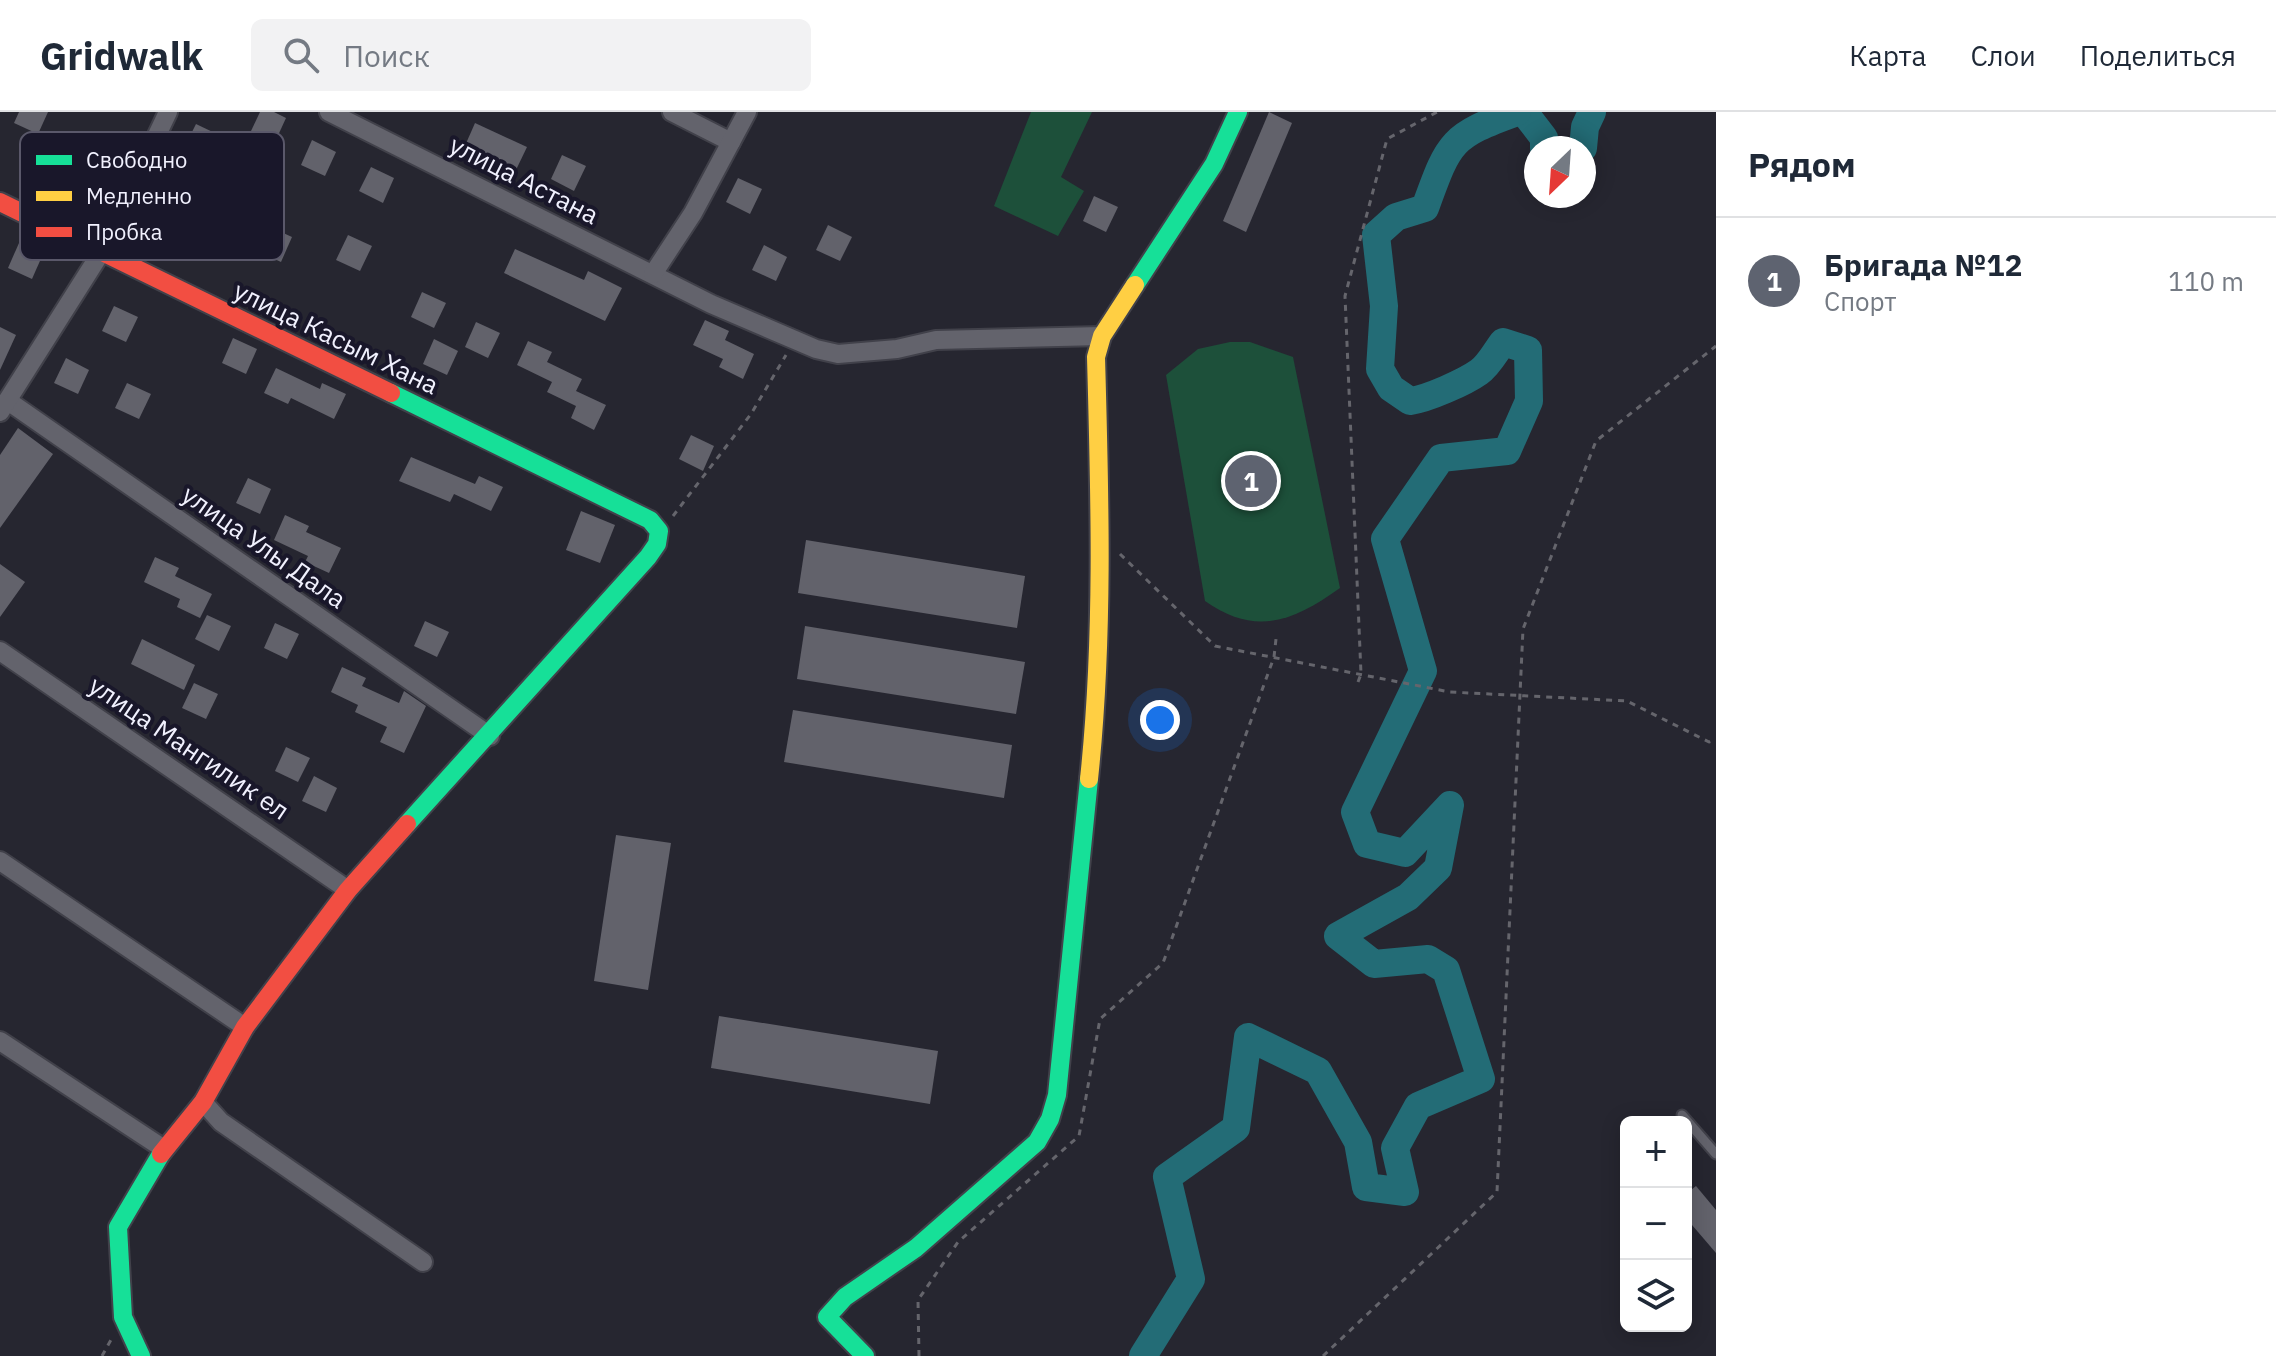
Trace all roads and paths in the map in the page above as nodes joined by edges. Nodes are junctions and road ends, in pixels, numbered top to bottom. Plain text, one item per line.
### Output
1 (168, 112) edge
2 (329, 112) edge
3 (672, 112) edge
4 (747, 112) edge
5 (1238, 112) edge
6 (1437, 112) edge
7 (159, 132) edge
8 (731, 142) junction
9 (0, 202) edge
10 (20, 212) edge
11 (96, 260) edge
12 (120, 260) edge
13 (653, 274) junction
14 (1102, 336) junction
15 (794, 342) junction
16 (1716, 346) edge
17 (4, 407) edge
18 (655, 526) junction
19 (1100, 535) junction
20 (1276, 639) dead end
21 (0, 651) edge
22 (1274, 657) junction
23 (1361, 674) junction
24 (1358, 682) dead end
25 (1521, 696) junction
26 (490, 736) junction
27 (1716, 740) edge
28 (0, 861) edge
29 (348, 890) junction
30 (245, 1027) junction
31 (0, 1041) edge
32 (203, 1102) junction
33 (1682, 1115) dead end
34 (164, 1149) junction
35 (1716, 1154) edge
36 (423, 1262) dead end
37 (141, 1356) edge
38 (865, 1356) edge
39 (919, 1356) edge
40 (1323, 1356) edge

1 - 7 street
2 - 13 street, улица Астана
3 - 8 street
4 - 8 street
5 - 14 street
6 - 23 path
8 - 13 street
9 - 10 street, улица Касым Хана
11 - 17 street
12 - 18 street, улица Касым Хана
13 - 15 street, улица Астана
14 - 15 street, улица Астана
14 - 19 street
15 - 18 path
16 - 25 path
17 - 26 street, улица Улы Дала
18 - 26 street
19 - 22 path
19 - 38 street
20 - 22 path
21 - 29 street, улица Мангилик ел
22 - 23 path
22 - 39 path
23 - 24 path
23 - 25 path
25 - 27 path
25 - 40 path
26 - 29 street
28 - 30 street
29 - 30 street
30 - 32 street
31 - 34 street
32 - 34 street
32 - 36 street
33 - 35 lane
34 - 37 street

